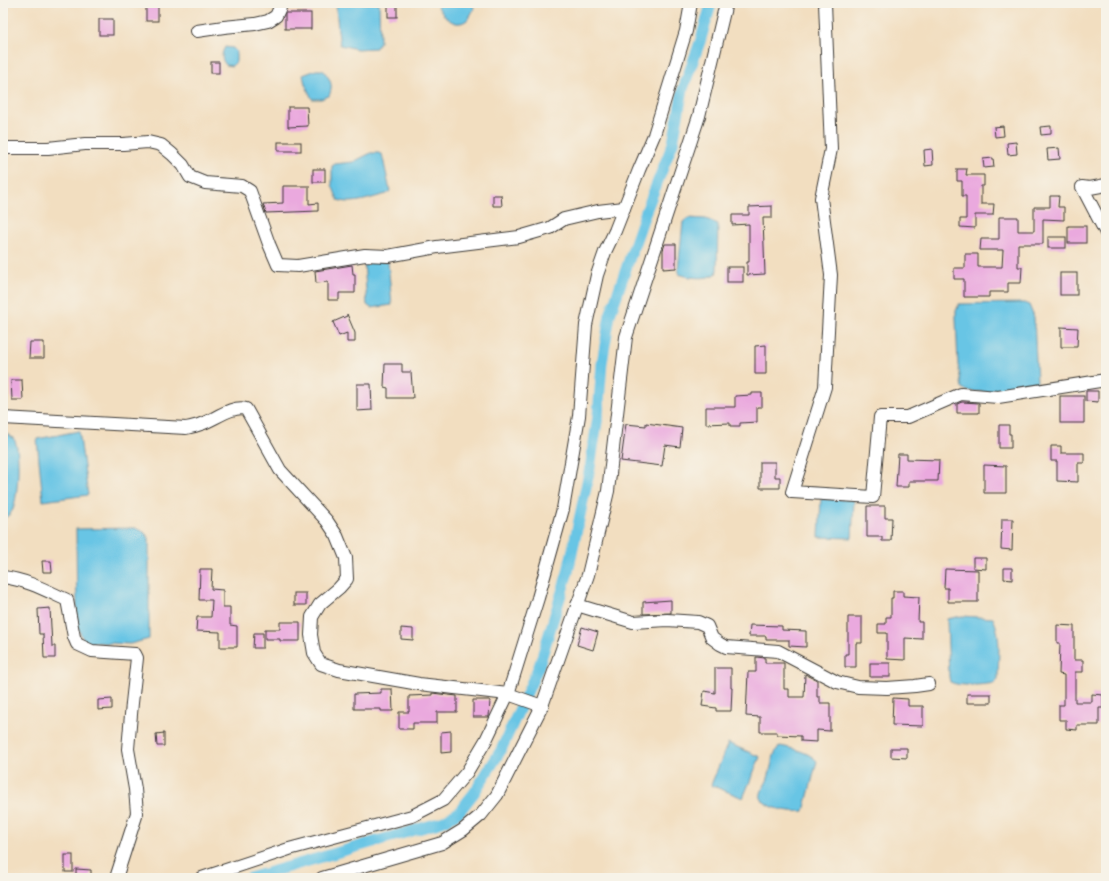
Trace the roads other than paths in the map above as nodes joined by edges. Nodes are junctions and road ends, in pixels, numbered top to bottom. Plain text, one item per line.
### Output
1 (282, 3) edge
2 (692, 3) edge
3 (726, 3) edge
4 (825, 3) edge
5 (197, 31) dead end
6 (3, 148) edge
7 (1106, 185) edge
8 (624, 208) junction
9 (1106, 233) edge
10 (1106, 380) edge
11 (3, 418) edge
12 (3, 577) edge
13 (578, 605) junction
14 (929, 684) dead end
15 (508, 694) junction
16 (542, 706) junction
17 (116, 878) edge
18 (202, 878) edge
19 (322, 878) edge

1 - 5 street
2 - 8 street
3 - 13 street
4 - 10 street
6 - 8 street
7 - 9 street
8 - 15 street
11 - 15 street
12 - 17 street
13 - 14 street
13 - 16 street
15 - 16 street
15 - 18 street
16 - 19 street

